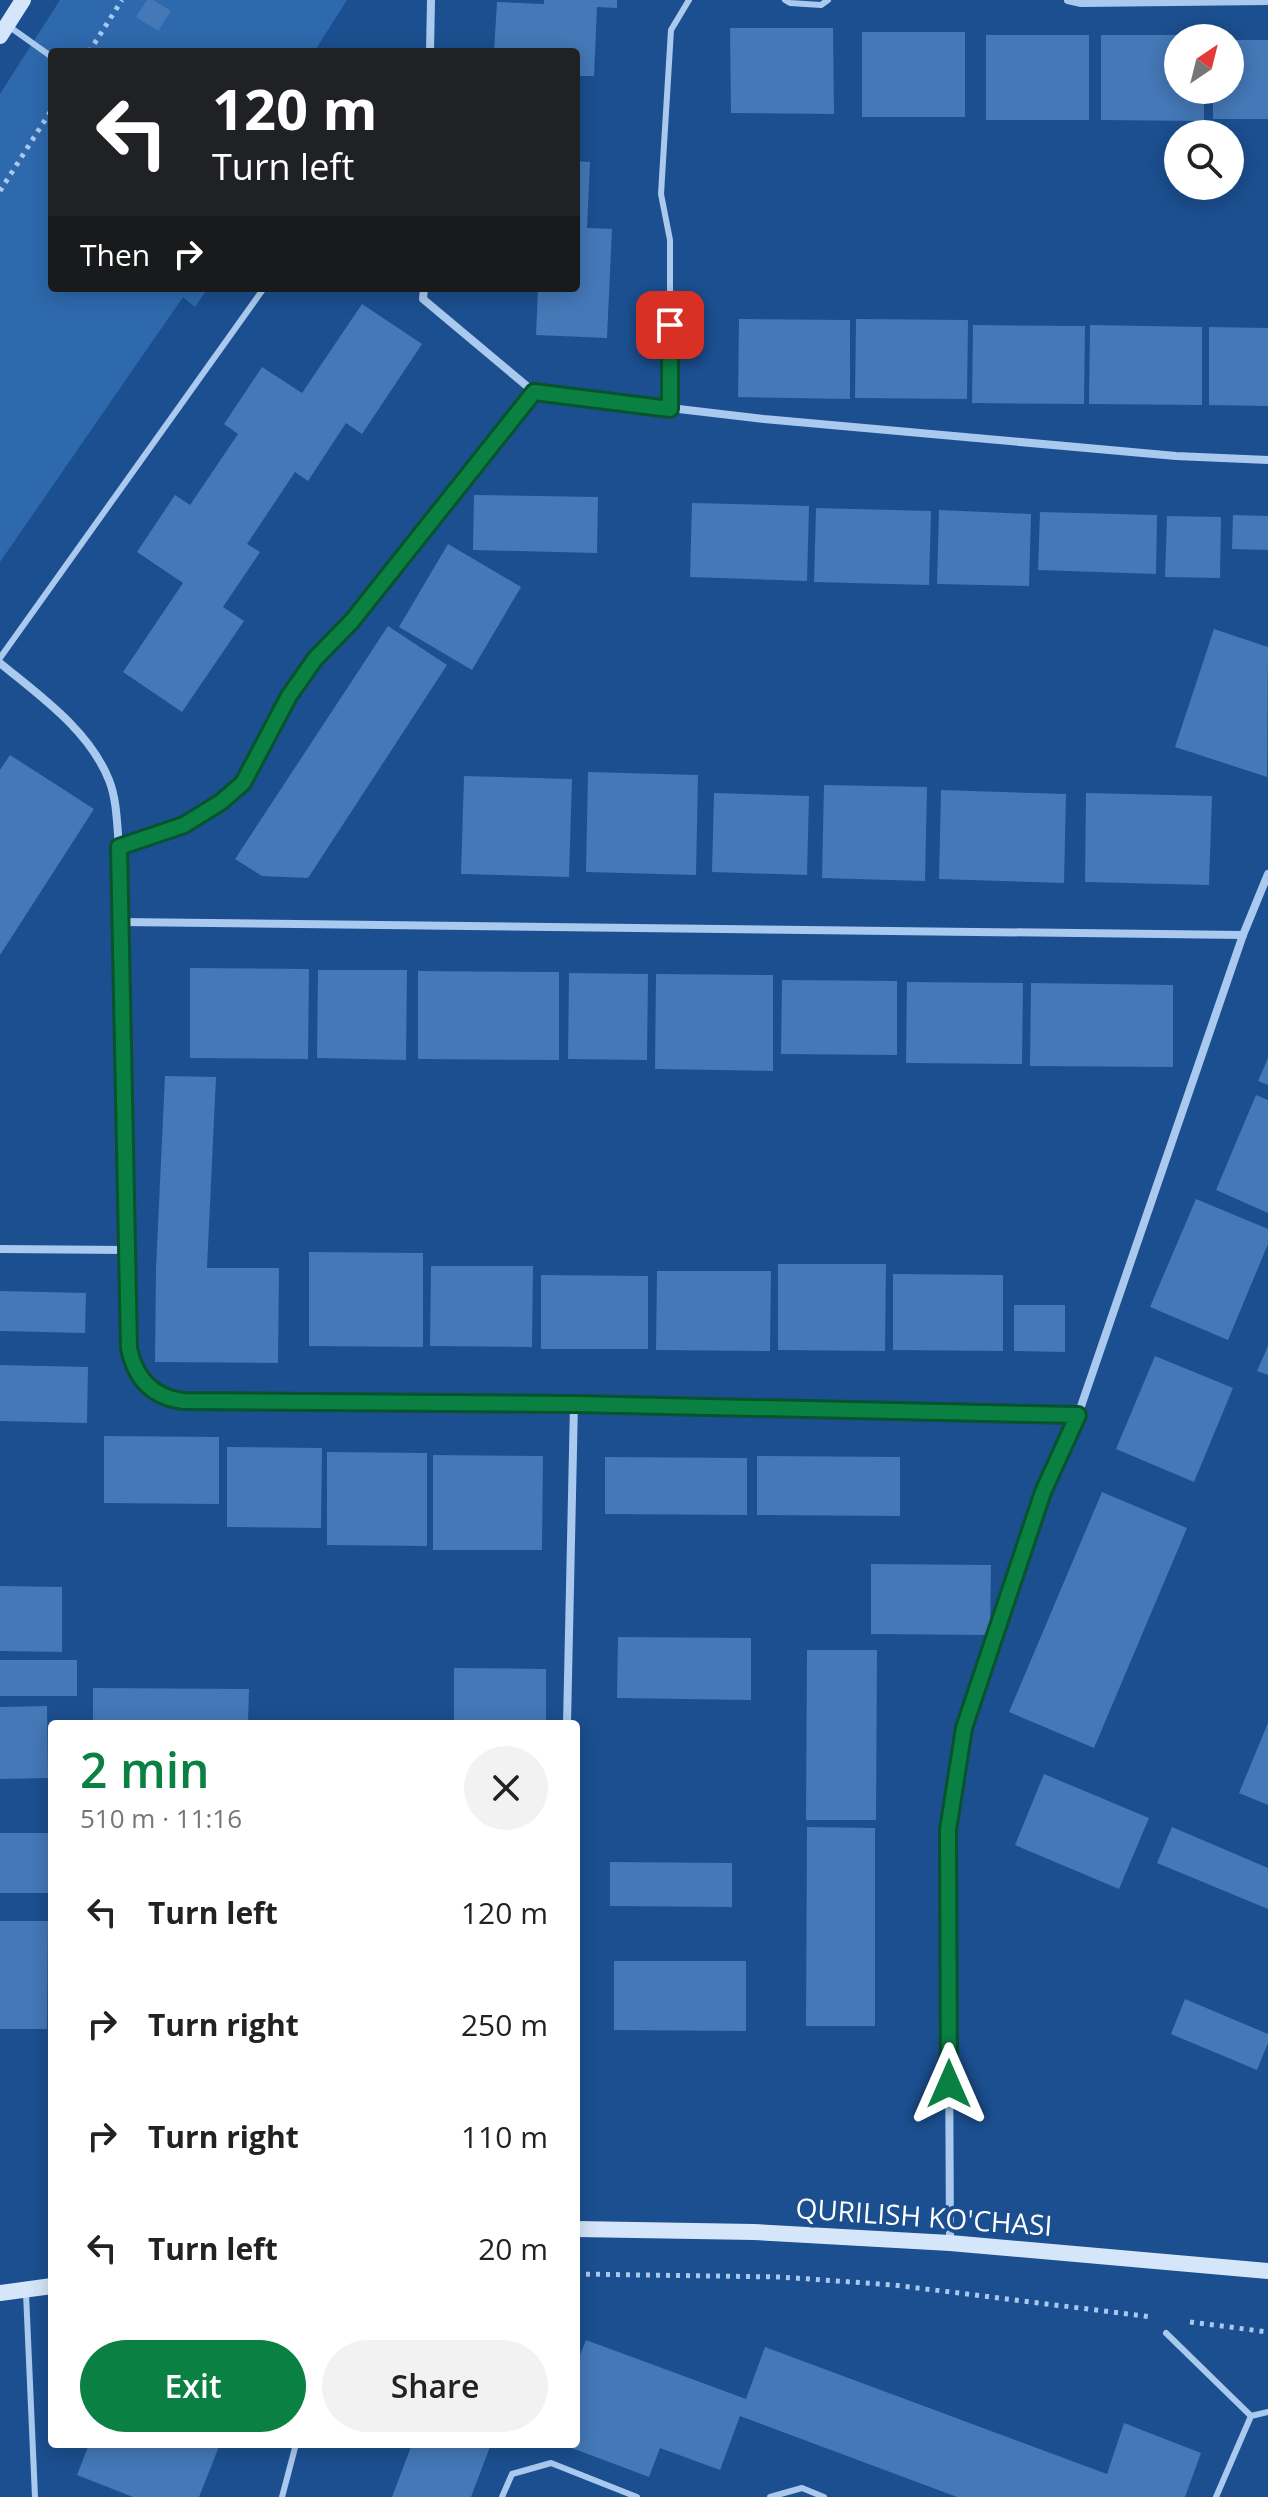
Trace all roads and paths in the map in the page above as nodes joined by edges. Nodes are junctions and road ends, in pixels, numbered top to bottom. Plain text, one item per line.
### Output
1 (23, 0) edge
2 (122, 0) edge
3 (431, 0) edge
4 (689, 0) edge
5 (785, 0) edge
6 (828, 0) edge
7 (1068, 0) edge
8 (1268, 1) edge
9 (4, 31) edge
10 (92, 48) edge
11 (430, 48) edge
12 (48, 55) edge
13 (48, 115) edge
14 (0, 191) edge
15 (261, 292) edge
16 (424, 292) edge
17 (534, 392) junction
18 (670, 409) junction
19 (1268, 460) edge
20 (0, 661) edge
21 (119, 847) junction
22 (1268, 874) edge
23 (120, 922) junction
24 (1243, 935) junction
25 (0, 1249) edge
26 (127, 1250) junction
27 (574, 1404) junction
28 (1078, 1415) junction
29 (567, 1720) edge
30 (580, 2229) edge
31 (950, 2243) junction
32 (1268, 2271) edge
33 (580, 2274) edge
34 (48, 2287) edge
35 (26, 2290) junction
36 (0, 2293) edge
37 (1159, 2318) dead end
38 (1174, 2320) dead end
39 (1268, 2332) edge
40 (1166, 2333) dead end
41 (1268, 2412) edge
42 (1251, 2416) junction
43 (295, 2448) edge
44 (35, 2497) edge
45 (282, 2497) edge
46 (502, 2497) edge
47 (637, 2497) edge
48 (770, 2497) edge
49 (824, 2497) edge
50 (1216, 2497) edge

1 - 9 street
2 - 10 path
3 - 11 street
4 - 18 lane
5 - 6 lane
7 - 8 street
9 - 12 lane
13 - 14 path
15 - 20 lane
16 - 17 street
17 - 18 street
17 - 21 lane
18 - 19 street
20 - 21 street
21 - 23 street
22 - 24 street
23 - 24 street
23 - 26 street
24 - 28 street
25 - 26 street
26 - 27 street
27 - 28 street
27 - 29 street
28 - 31 street
30 - 31 street, QURILISH KO'CHASI
31 - 32 street, QURILISH KO'CHASI
33 - 37 path
34 - 35 street
35 - 36 street
35 - 44 lane
38 - 39 path
40 - 42 lane
41 - 42 lane
42 - 50 lane
43 - 45 lane
46 - 47 lane
48 - 49 lane

